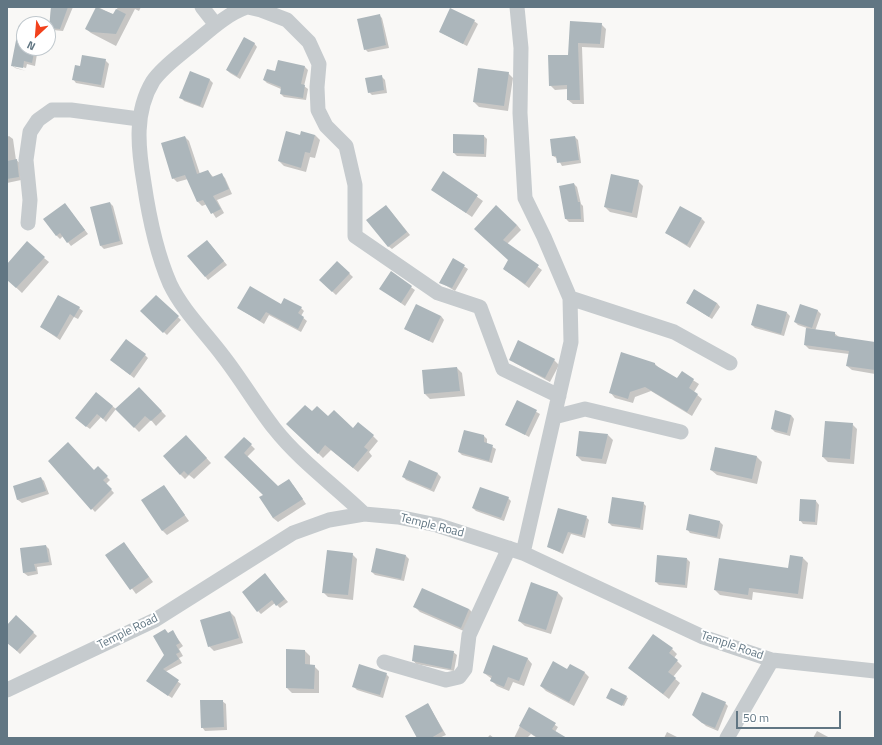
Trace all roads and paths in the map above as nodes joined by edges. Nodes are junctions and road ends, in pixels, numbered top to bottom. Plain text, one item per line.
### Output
1 (202, 7) edge
2 (248, 7) edge
3 (517, 7) edge
4 (216, 25) junction
5 (139, 119) junction
6 (28, 223) dead end
7 (570, 298) junction
8 (730, 363) dead end
9 (559, 396) junction
10 (554, 417) junction
11 (681, 432) dead end
12 (364, 514) junction
13 (516, 550) junction
14 (772, 660) junction
15 (384, 662) dead end
16 (875, 671) edge
17 (7, 690) edge
18 (727, 738) edge

1 - 4 street
2 - 4 street
2 - 9 street
3 - 7 street
4 - 5 street
5 - 6 street
5 - 12 street
7 - 8 street
7 - 9 street
9 - 10 street
10 - 11 street
10 - 13 street
12 - 13 street, Temple Road
12 - 17 street, Temple Road
13 - 14 street, Temple Road
13 - 15 street
14 - 16 street, Temple Road
14 - 18 street

